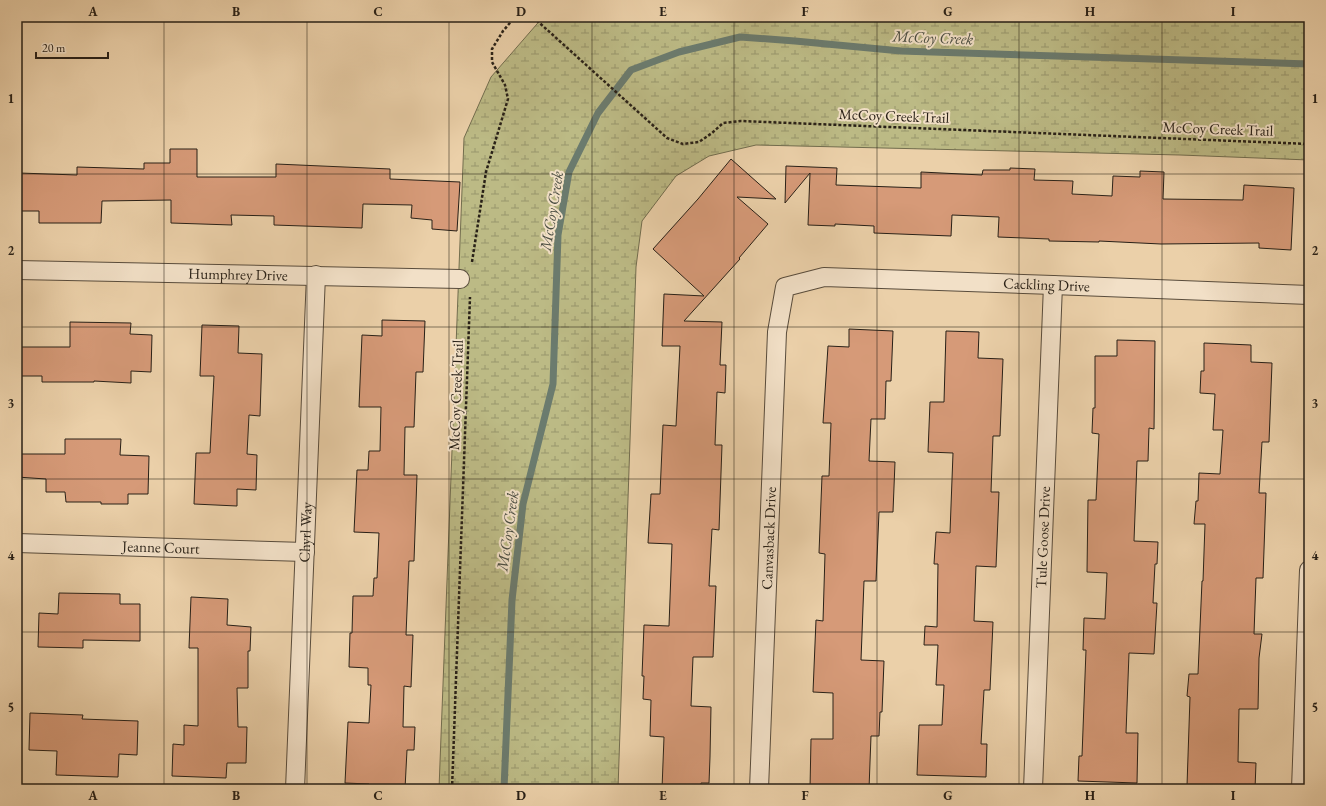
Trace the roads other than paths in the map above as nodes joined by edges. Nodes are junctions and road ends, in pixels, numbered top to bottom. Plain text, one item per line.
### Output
1 (17, 270) edge
2 (316, 275) junction
3 (467, 279) road end
4 (1053, 285) junction
5 (785, 287) joint
6 (1309, 295) edge
7 (17, 543) edge
8 (305, 552) junction
9 (1309, 570) edge
10 (295, 789) edge
11 (759, 789) edge
12 (1033, 789) edge
13 (1301, 789) edge

1 - 2 street, Humphrey Drive
2 - 3 street, Humphrey Drive
2 - 8 street, Chyrl Way
4 - 5 street, Cackling Drive
4 - 6 street, Cackling Drive
4 - 12 street, Tule Goose Drive
5 - 11 street, Canvasback Drive
7 - 8 street, Jeanne Court
8 - 10 street, Chyrl Way
9 - 13 street

